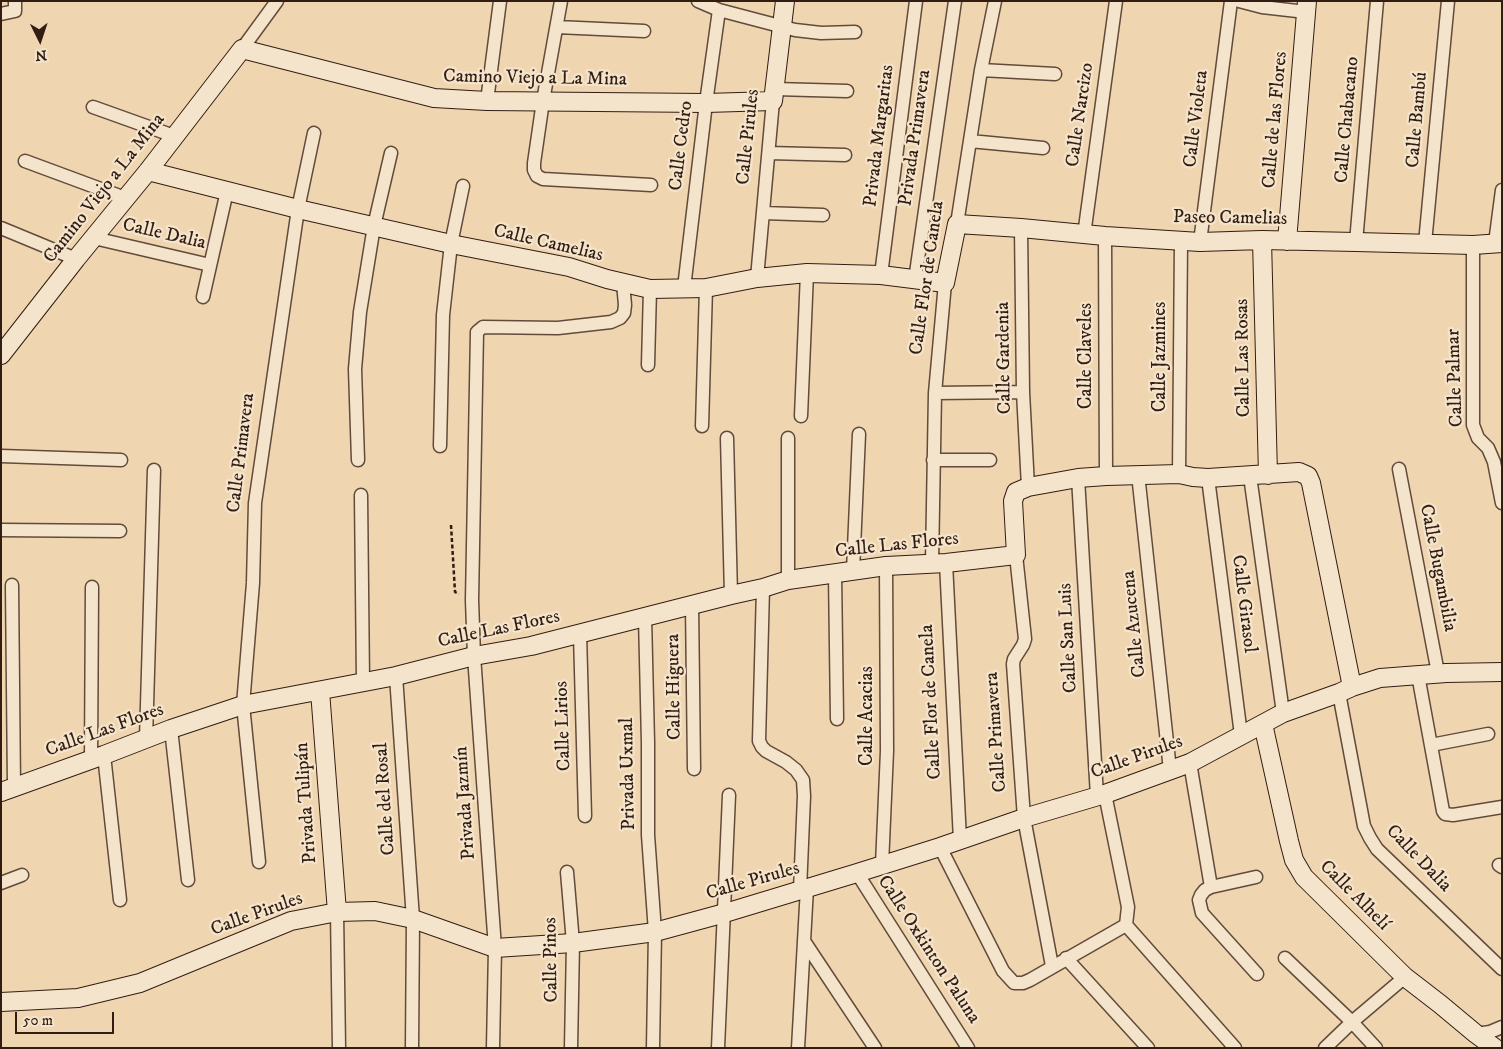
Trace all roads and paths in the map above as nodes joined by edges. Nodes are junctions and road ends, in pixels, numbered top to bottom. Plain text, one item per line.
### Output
1 (15, 1) edge
2 (277, 1) edge
3 (500, 1) edge
4 (561, 1) edge
5 (698, 1) edge
6 (785, 1) edge
7 (916, 1) edge
8 (955, 1) edge
9 (995, 1) edge
10 (1116, 1) edge
11 (1231, 1) edge
12 (1239, 1) edge
13 (1377, 1) edge
14 (1448, 1) edge
15 (1306, 7) edge
16 (719, 10) junction
17 (1, 14) edge
18 (556, 27) junction
19 (782, 27) junction
20 (644, 31) dead end
21 (855, 32) dead end
22 (242, 49) junction
23 (981, 70) junction
24 (1055, 74) dead end
25 (847, 91) dead end
26 (774, 95) junction
27 (487, 101) junction
28 (543, 101) junction
29 (706, 103) junction
30 (93, 107) dead end
31 (314, 133) dead end
32 (174, 136) junction
33 (970, 141) junction
34 (1043, 148) dead end
35 (391, 153) dead end
36 (768, 154) junction
37 (846, 155) dead end
38 (25, 161) dead end
39 (148, 171) junction
40 (651, 185) dead end
41 (463, 186) dead end
42 (1502, 190) edge
43 (227, 191) junction
44 (125, 198) junction
45 (298, 209) junction
46 (763, 213) junction
47 (822, 215) dead end
48 (957, 224) junction
49 (374, 226) junction
50 (1, 228) edge
51 (1021, 228) junction
52 (1084, 235) junction
53 (1105, 236) junction
54 (94, 238) junction
55 (1262, 240) junction
56 (1180, 241) junction
57 (1287, 241) junction
58 (1200, 242) junction
59 (1356, 242) junction
60 (1425, 243) junction
61 (1499, 243) edge
62 (451, 244) junction
63 (1473, 245) junction
64 (76, 259) junction
65 (210, 265) junction
66 (807, 273) junction
67 (881, 275) junction
68 (757, 278) junction
69 (915, 280) junction
70 (623, 283) junction
71 (945, 283) junction
72 (650, 288) junction
73 (684, 288) junction
74 (706, 288) junction
75 (203, 297) dead end
76 (1, 355) edge
77 (648, 365) dead end
78 (1023, 392) junction
79 (935, 394) junction
80 (801, 416) dead end
81 (702, 426) dead end
82 (859, 434) dead end
83 (727, 438) dead end
84 (788, 438) dead end
85 (440, 446) dead end
86 (1, 456) edge
87 (121, 460) dead end
88 (358, 460) dead end
89 (933, 460) junction
90 (990, 460) dead end
91 (154, 470) dead end
92 (1399, 470) dead end
93 (1138, 474) junction
94 (1179, 474) junction
95 (1268, 475) junction
96 (1106, 476) junction
97 (1250, 476) junction
98 (1078, 478) junction
99 (1208, 478) junction
100 (1021, 491) junction
101 (361, 495) dead end
102 (1502, 503) edge
103 (451, 525) dead end
104 (1, 530) edge
105 (120, 531) dead end
106 (1016, 555) junction
107 (939, 563) junction
108 (886, 566) junction
109 (844, 572) junction
110 (788, 580) junction
111 (12, 586) dead end
112 (92, 587) dead end
113 (763, 588) junction
114 (731, 594) junction
115 (472, 600) junction
116 (692, 604) junction
117 (645, 617) junction
118 (580, 634) junction
119 (474, 656) junction
120 (1502, 672) edge
121 (1438, 673) junction
122 (396, 676) junction
123 (1418, 676) junction
124 (363, 682) junction
125 (1346, 690) junction
126 (320, 691) junction
127 (244, 705) junction
128 (1283, 713) junction
129 (837, 719) dead end
130 (1263, 724) junction
131 (171, 729) junction
132 (1241, 734) junction
133 (1488, 734) dead end
134 (146, 739) junction
135 (1431, 745) junction
136 (98, 758) junction
137 (1190, 762) junction
138 (694, 769) dead end
139 (1170, 770) junction
140 (8, 790) edge
141 (729, 795) dead end
142 (1101, 795) junction
143 (1502, 807) edge
144 (585, 816) dead end
145 (1024, 818) junction
146 (960, 840) junction
147 (940, 847) junction
148 (259, 862) dead end
149 (882, 865) junction
150 (567, 872) dead end
151 (857, 873) junction
152 (22, 876) dead end
153 (1256, 877) dead end
154 (188, 880) dead end
155 (1, 883) edge
156 (804, 889) junction
157 (1206, 891) junction
158 (120, 900) dead end
159 (337, 912) junction
160 (724, 913) junction
161 (413, 919) junction
162 (1126, 925) junction
163 (655, 932) junction
164 (804, 940) junction
165 (573, 943) junction
166 (495, 948) junction
167 (1066, 958) junction
168 (1285, 958) dead end
169 (1052, 966) junction
170 (1502, 969) edge
171 (1257, 974) dead end
172 (1405, 977) junction
173 (1, 1002) edge
174 (1352, 1022) junction
175 (1502, 1027) edge
176 (1476, 1034) junction
177 (874, 1047) edge
178 (339, 1048) edge
179 (412, 1048) edge
180 (493, 1048) edge
181 (571, 1048) edge
182 (653, 1048) edge
183 (718, 1048) edge
184 (798, 1048) edge
185 (968, 1048) edge
186 (1148, 1048) edge
187 (1235, 1048) edge
188 (1325, 1048) edge
189 (1376, 1048) edge
190 (1495, 1048) edge

1 - 17 street
2 - 22 street, Camino Viejo a La Mina
3 - 27 street
4 - 18 street
5 - 16 street
6 - 19 street, Calle Pirules
7 - 67 street, Privada Margaritas
8 - 69 street, Privada Primavera
9 - 23 street, Calle Flor de Canela
10 - 52 street, Calle Narcizo
11 - 58 street, Calle Violeta
12 - 15 street
13 - 59 street, Calle Chabacano
14 - 60 street, Calle Bambú
15 - 57 street, Calle de las Flores
16 - 19 street
16 - 29 street, Calle Cedro
18 - 20 street
18 - 28 street
19 - 21 street
19 - 26 street, Calle Pirules
22 - 27 street, Camino Viejo a La Mina
22 - 32 street, Camino Viejo a La Mina
23 - 24 street
23 - 33 street, Calle Flor de Canela
25 - 26 street
26 - 29 street, Camino Viejo a La Mina
26 - 36 street, Calle Pirules
27 - 28 street, Camino Viejo a La Mina
28 - 29 street, Camino Viejo a La Mina
28 - 40 street
29 - 73 street, Calle Cedro
30 - 32 street
31 - 45 street, Calle Primavera
32 - 39 street, Camino Viejo a La Mina
33 - 34 street
33 - 48 street, Calle Flor de Canela
35 - 49 street
36 - 37 street
36 - 46 street, Calle Pirules
38 - 44 street
39 - 43 street, Calle Camelias
39 - 44 street, Camino Viejo a La Mina
41 - 62 street
42 - 61 street
43 - 45 street, Calle Camelias
43 - 65 street, Calle Dalia
44 - 54 street, Camino Viejo a La Mina
45 - 49 street, Calle Camelias
45 - 127 street, Calle Primavera
46 - 47 street
46 - 68 street, Calle Pirules
48 - 51 street, Paseo Camelias
48 - 71 street, Calle Flor de Canela
49 - 62 street, Calle Camelias
49 - 88 street
50 - 64 street
51 - 52 street, Paseo Camelias
51 - 78 street, Calle Gardenia
52 - 53 street, Paseo Camelias
53 - 56 street, Paseo Camelias
53 - 96 street, Calle Claveles
54 - 64 street, Camino Viejo a La Mina
54 - 65 street, Calle Dalia
55 - 57 street, Paseo Camelias
55 - 58 street, Paseo Camelias
55 - 95 street, Calle Las Rosas
56 - 58 street, Paseo Camelias
56 - 94 street, Calle Jazmines
57 - 59 street, Paseo Camelias
59 - 60 street, Paseo Camelias
60 - 63 street, Paseo Camelias
61 - 63 street, Paseo Camelias
62 - 70 street, Calle Camelias
62 - 85 street
63 - 102 street, Calle Palmar
64 - 76 street, Camino Viejo a La Mina
65 - 75 street
66 - 67 street, Calle Camelias
66 - 68 street, Calle Camelias
66 - 80 street
67 - 69 street, Calle Camelias
68 - 74 street, Calle Camelias
69 - 71 street, Calle Camelias
70 - 72 street, Calle Camelias
70 - 115 street, Privada Jazmín
71 - 79 street, Calle Flor de Canela
72 - 73 street, Calle Camelias
72 - 77 street
73 - 74 street, Calle Camelias
74 - 81 street
78 - 79 street
78 - 100 street, Calle Gardenia
79 - 89 street, Calle Flor de Canela
82 - 109 street
83 - 114 street
84 - 110 street
86 - 87 street
89 - 90 street
89 - 107 street, Calle Flor de Canela
91 - 134 street
92 - 121 street, Calle Bugambilia
93 - 94 street
93 - 96 street
93 - 139 street, Calle Azucena
94 - 99 street
95 - 97 street
95 - 125 street
96 - 98 street
97 - 99 street
97 - 128 street
98 - 100 street
98 - 142 street, Calle San Luis
99 - 132 street, Calle Girasol
100 - 106 street, Calle Primavera
101 - 124 street
103 - 115 path
104 - 105 street
106 - 107 street, Calle Las Flores
106 - 145 street, Calle Primavera
107 - 108 street, Calle Las Flores
107 - 146 street, Calle Flor de Canela
108 - 109 street, Calle Las Flores
108 - 149 street, Calle Acacias
109 - 110 street, Calle Las Flores
109 - 129 street
110 - 113 street, Calle Las Flores
111 - 140 street
112 - 136 street
113 - 114 street, Calle Las Flores
113 - 156 street
114 - 116 street, Calle Las Flores
115 - 119 street, Privada Jazmín
116 - 117 street, Calle Las Flores
116 - 138 street, Calle Higuera
117 - 118 street, Calle Las Flores
117 - 163 street, Privada Uxmal
118 - 119 street, Calle Las Flores
118 - 144 street, Calle Lirios
119 - 122 street, Calle Las Flores
119 - 166 street, Privada Jazmín
120 - 121 street, Calle Pirules
121 - 123 street, Calle Pirules
122 - 124 street, Calle Las Flores
122 - 161 street, Calle del Rosal
123 - 125 street, Calle Pirules
123 - 135 street
124 - 126 street, Calle Las Flores
125 - 128 street, Calle Pirules
125 - 170 street, Calle Dalia
126 - 127 street, Calle Las Flores
126 - 159 street, Privada Tulipán
127 - 131 street, Calle Las Flores
127 - 148 street, Calle Primavera
128 - 130 street, Calle Pirules
130 - 132 street, Calle Pirules
130 - 172 street, Calle Alhelí
131 - 134 street, Calle Las Flores
131 - 154 street
132 - 137 street, Calle Pirules
133 - 135 street
134 - 136 street, Calle Las Flores
135 - 143 street
136 - 140 street, Calle Las Flores
136 - 158 street
137 - 139 street, Calle Pirules
137 - 157 street
139 - 142 street, Calle Pirules
141 - 160 street
142 - 145 street, Calle Pirules
142 - 162 street
145 - 146 street, Calle Pirules
145 - 169 street, Calle Primavera
146 - 147 street, Calle Pirules
147 - 149 street, Calle Pirules
147 - 169 street
149 - 151 street, Calle Pirules
150 - 165 street, Calle Pinos
151 - 156 street, Calle Pirules
151 - 185 street, Calle Oxkinton Paluna
152 - 155 street
153 - 157 street
156 - 160 street, Calle Pirules
156 - 164 street
157 - 171 street
159 - 161 street, Calle Pirules
159 - 173 street, Calle Pirules
159 - 178 street
160 - 163 street, Calle Pirules
160 - 183 street
161 - 166 street, Calle Pirules
161 - 179 street, Calle del Rosal
162 - 167 street
162 - 187 street
163 - 165 street, Calle Pirules
163 - 182 street, Privada Uxmal
164 - 177 street
164 - 184 street
165 - 166 street, Calle Pirules
165 - 181 street, Calle Pinos
166 - 180 street
167 - 169 street
167 - 186 street
168 - 174 street
172 - 174 street
172 - 176 street, Calle Alhelí
174 - 188 street
174 - 189 street
175 - 176 street
176 - 190 street, Calle Alhelí

